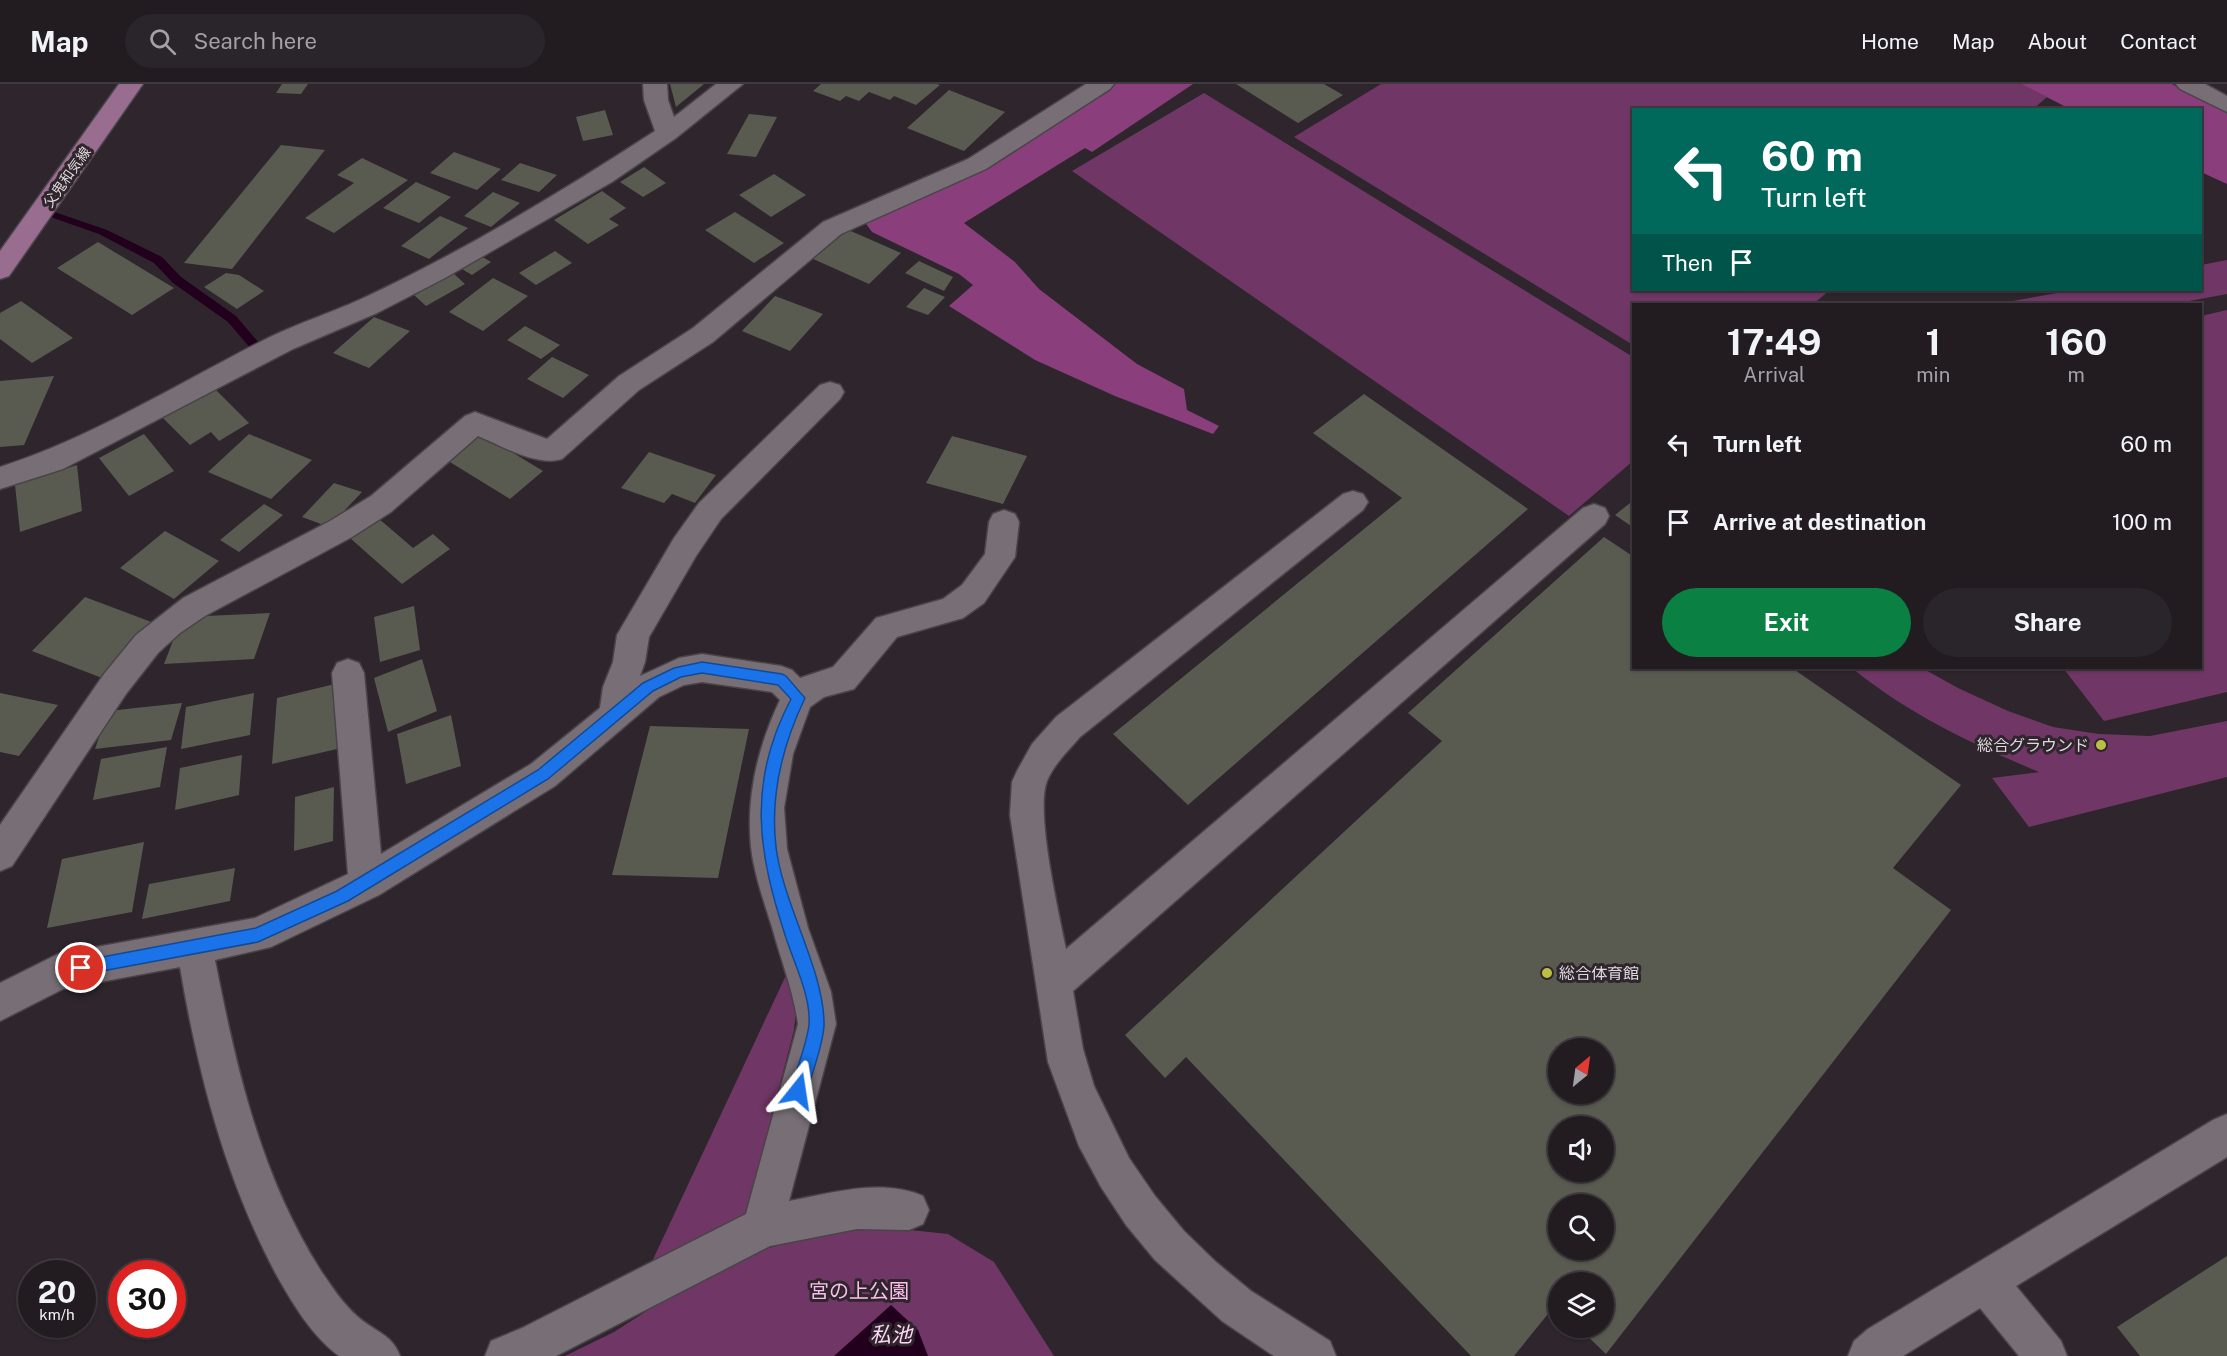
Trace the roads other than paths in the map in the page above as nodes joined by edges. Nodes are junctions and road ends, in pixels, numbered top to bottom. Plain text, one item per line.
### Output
1 (131, 84) edge
2 (655, 84) edge
3 (731, 84) edge
4 (1102, 84) edge
5 (2188, 84) edge
6 (2227, 105) edge
7 (668, 133) junction
8 (0, 270) edge
9 (830, 392) dead end
10 (0, 478) edge
11 (1353, 502) dead end
12 (1594, 516) dead end
13 (1004, 522) dead end
14 (348, 673) dead end
15 (798, 698) junction
16 (615, 715) junction
17 (0, 855) edge
18 (366, 883) junction
19 (194, 945) junction
20 (1053, 984) junction
21 (0, 1003) edge
22 (2227, 1134) edge
23 (909, 1210) dead end
24 (765, 1226) junction
25 (1985, 1281) junction
26 (379, 1356) edge
27 (506, 1356) edge
28 (1315, 1356) edge
29 (1869, 1356) edge
30 (2046, 1356) edge

1 - 8 main road, 父鬼和気線
2 - 7 street
3 - 7 street
4 - 17 street
5 - 6 street
7 - 10 street
9 - 16 street
11 - 20 street
12 - 20 street
13 - 15 street
14 - 18 street
15 - 16 street
15 - 24 street
16 - 18 street
18 - 19 street
19 - 21 street
19 - 26 street
20 - 28 street
22 - 25 street
23 - 24 street
24 - 27 street
25 - 29 street
25 - 30 street

